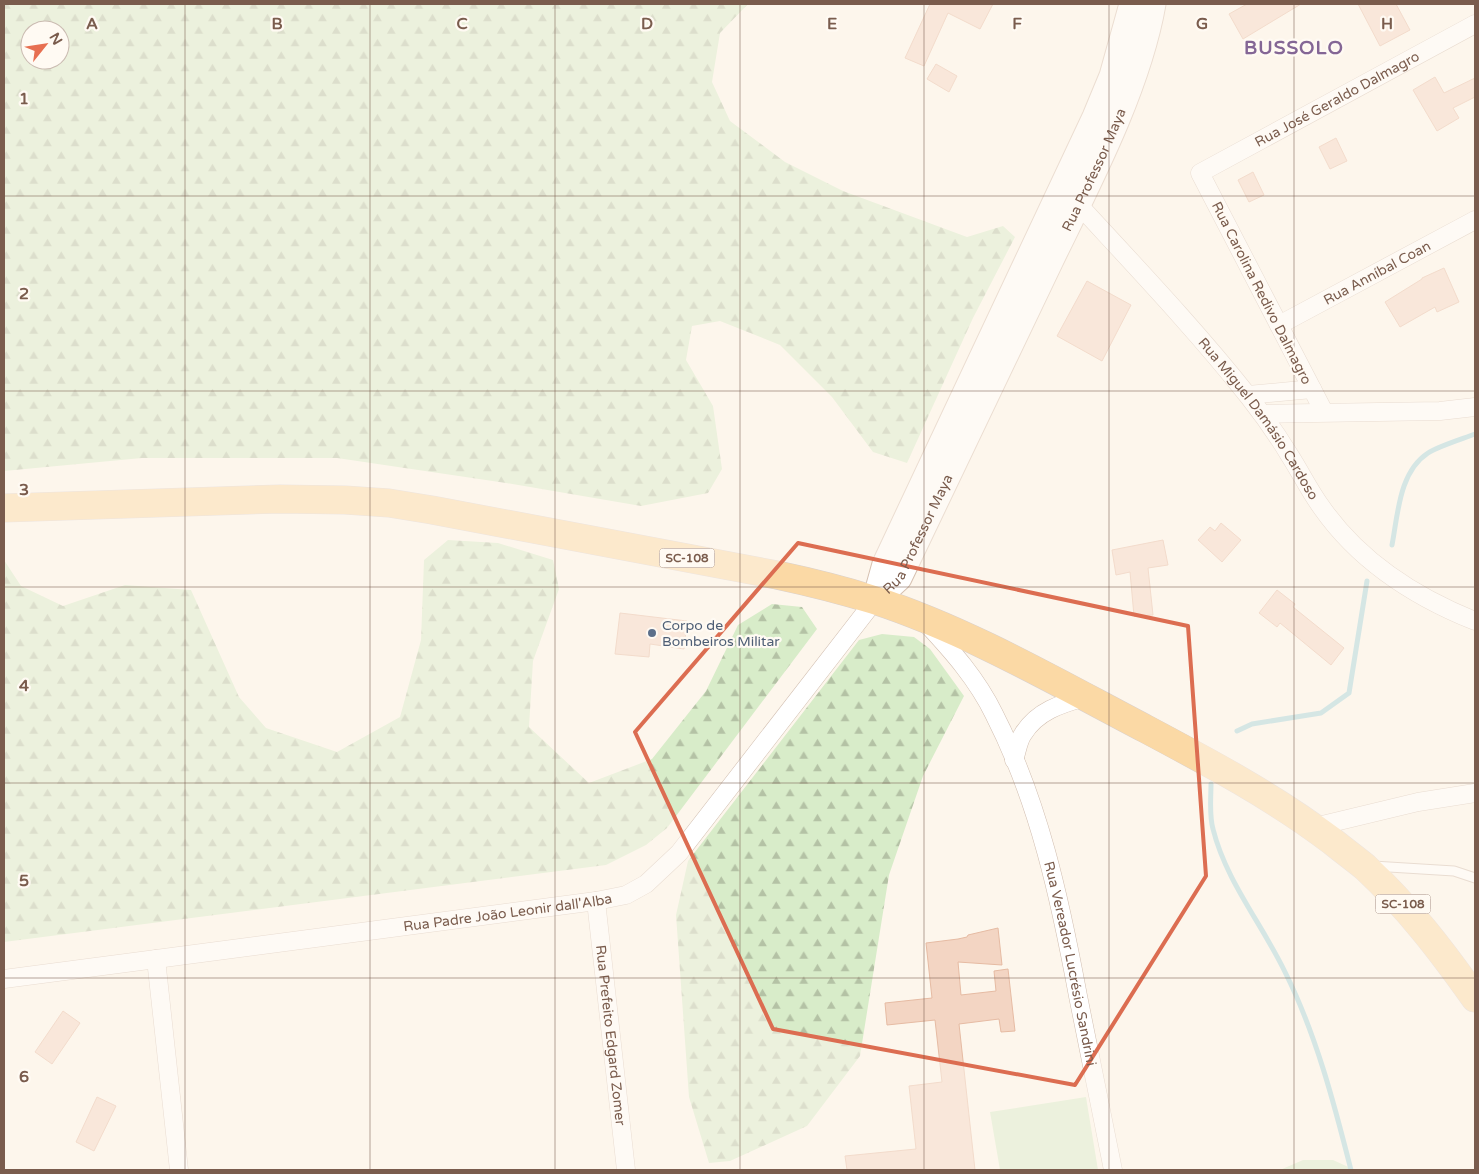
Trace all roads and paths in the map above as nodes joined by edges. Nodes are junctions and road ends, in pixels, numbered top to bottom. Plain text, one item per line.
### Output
1 (1132, 4) edge
2 (1153, 4) edge
3 (1475, 24) edge
4 (1200, 173) joint
5 (1069, 200) junction
6 (1475, 220) edge
7 (1279, 326) junction
8 (1312, 389) junction
9 (1248, 396) junction
10 (1475, 408) edge
11 (1324, 412) junction
12 (1262, 414) junction
13 (4, 508) edge
14 (875, 600) junction
15 (922, 619) junction
16 (1475, 621) edge
17 (1085, 697) junction
18 (1014, 760) junction
19 (1475, 793) edge
20 (1314, 827) junction
21 (1363, 866) junction
22 (1475, 878) edge
23 (596, 901) junction
24 (156, 959) junction
25 (4, 979) edge
26 (1475, 998) edge
27 (179, 1170) edge
28 (626, 1170) edge
29 (1113, 1170) edge

1 - 5 main road, Rua Professor Maya
2 - 5 main road, Rua Professor Maya
3 - 4 street, Rua José Geraldo Dalmagro
4 - 7 street, Rua Carolina Redivo Dalmagro
5 - 9 street, Rua Miguel Damásio Cardoso
5 - 14 main road, Rua Professor Maya
6 - 7 street, Rua Anníbal Coan
7 - 8 street, Rua Carolina Redivo Dalmagro
8 - 9 street
8 - 11 street, Rua Carolina Redivo Dalmagro
9 - 12 street, Rua Miguel Damásio Cardoso
10 - 11 street
11 - 12 street
12 - 16 street, Rua Miguel Damásio Cardoso
13 - 14 main road, SC-108
14 - 15 main road, SC-108
14 - 23 street, Rua Padre João Leonir dall'Alba
15 - 17 main road, SC-108
15 - 18 street, Rua Vereador Lucrésio Sandrini
17 - 18 street
17 - 20 main road, SC-108
18 - 29 street, Rua Vereador Lucrésio Sandrini
19 - 20 street
20 - 21 main road, SC-108
21 - 22 lane
21 - 26 main road, SC-108
23 - 24 street, Rua Padre João Leonir dall'Alba
23 - 28 street, Rua Prefeito Edgard Zomer
24 - 25 street, Rua Padre João Leonir dall'Alba
24 - 27 street

